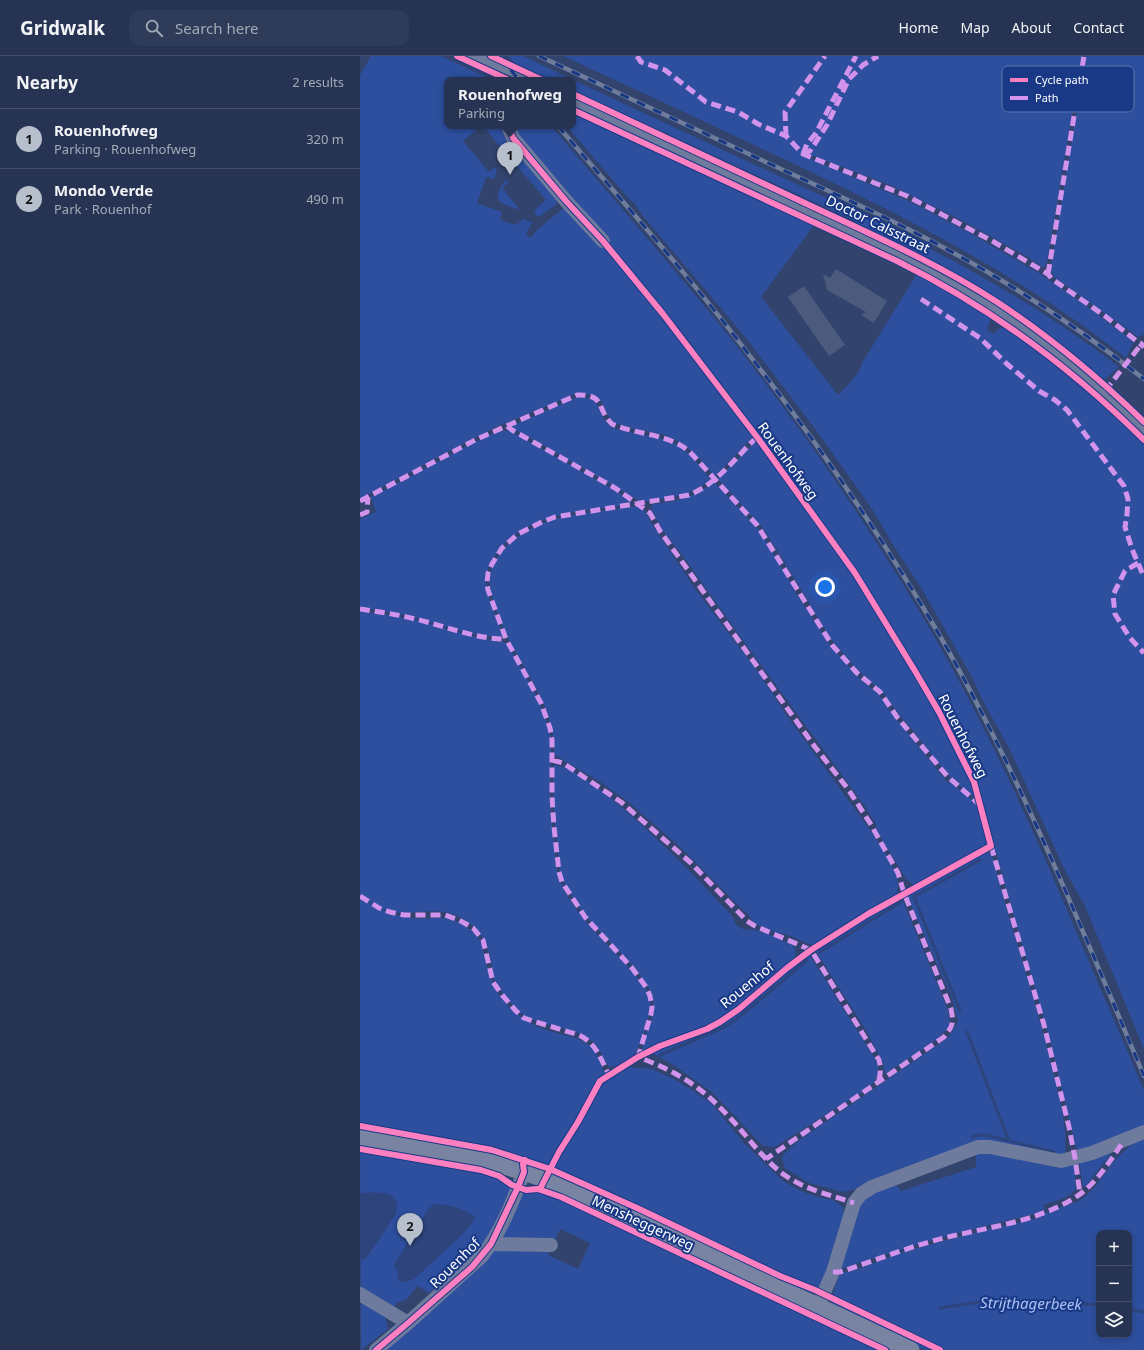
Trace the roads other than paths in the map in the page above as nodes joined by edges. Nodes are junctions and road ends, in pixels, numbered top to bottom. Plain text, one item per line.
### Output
1 (473, 56) edge
2 (504, 76) edge
3 (576, 103) edge
4 (509, 129) edge
5 (603, 242) dead end
6 (1144, 431) edge
7 (1144, 1132) edge
8 (360, 1138) edge
9 (524, 1172) junction
10 (491, 1244) junction
11 (551, 1245) dead end
12 (360, 1294) edge
13 (818, 1306) junction
14 (408, 1323) junction
15 (376, 1350) edge
16 (911, 1350) edge

1 - 2 street
3 - 6 street, Doctor Calsstraat
4 - 5 street
7 - 13 street
8 - 9 main road, Mensheggerweg
9 - 10 street, Rouenhof
9 - 13 main road, Mensheggerweg
10 - 11 street
10 - 14 street, Rouenhof
12 - 14 street
13 - 16 main road, Mensheggerweg
14 - 15 street, Rouenhof

